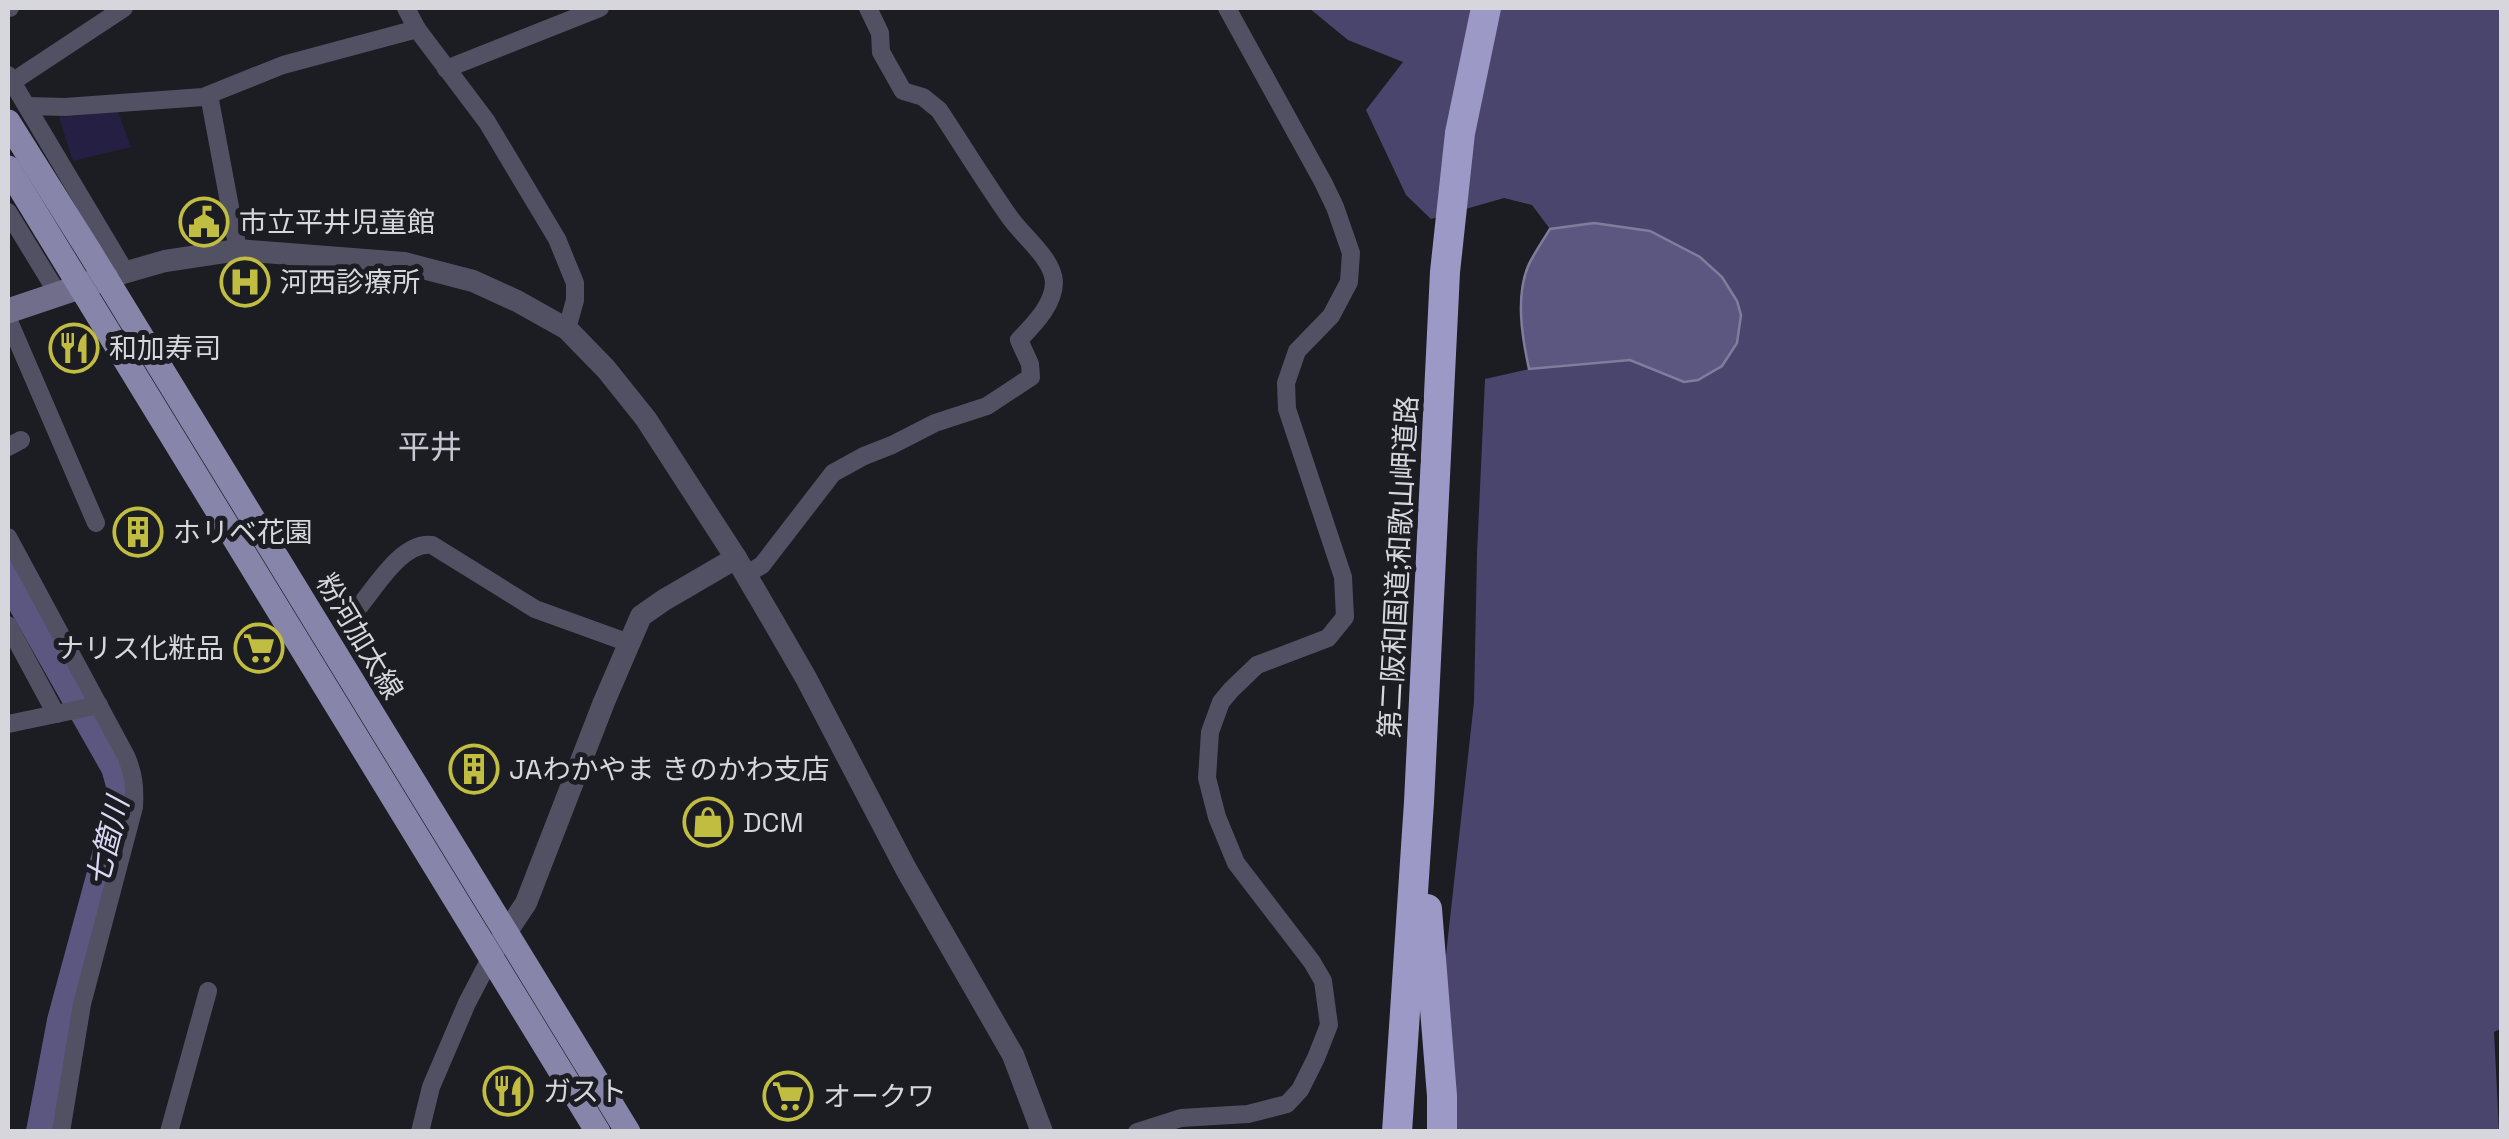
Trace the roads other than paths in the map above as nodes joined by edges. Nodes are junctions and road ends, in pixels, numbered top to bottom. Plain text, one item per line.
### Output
1 (124, 8) edge
2 (406, 8) edge
3 (600, 8) edge
4 (868, 8) edge
5 (1227, 8) edge
6 (1486, 8) edge
7 (417, 29) junction
8 (446, 68) junction
9 (209, 94) junction
10 (14, 102) edge
11 (8, 168) edge
12 (8, 212) edge
13 (238, 250) junction
14 (116, 275) junction
15 (68, 290) junction
16 (8, 312) edge
17 (8, 320) edge
18 (566, 329) junction
19 (96, 523) dead end
20 (8, 537) edge
21 (741, 566) junction
22 (358, 608) dead end
23 (8, 626) edge
24 (629, 643) junction
25 (95, 706) junction
26 (64, 713) junction
27 (8, 724) edge
28 (1419, 802) junction
29 (506, 932) junction
30 (491, 957) junction
31 (208, 992) dead end
32 (61, 1132) edge
33 (169, 1132) edge
34 (420, 1132) edge
35 (598, 1132) edge
36 (628, 1132) edge
37 (1042, 1132) edge
38 (1137, 1132) edge
39 (1397, 1132) edge
40 (1442, 1132) edge

1 - 10 street
2 - 7 street
3 - 8 street
4 - 21 street
5 - 38 street
6 - 28 highway, 第二阪和国道;和歌山岬道路
7 - 8 street
7 - 9 street
8 - 18 street
9 - 10 street
9 - 13 street
10 - 14 main road, 粉河加太線
11 - 15 main road, 粉河加太線
12 - 15 street
13 - 14 street
13 - 18 street
14 - 15 main road
14 - 29 main road, 粉河加太線
15 - 16 main road
15 - 30 main road, 粉河加太線
17 - 19 street
18 - 21 street
20 - 25 street
21 - 24 street
21 - 37 street
22 - 24 street
23 - 26 street
24 - 29 street
25 - 26 street
25 - 32 street
26 - 27 street
28 - 39 highway, 第二阪和国道;和歌山岬道路
28 - 40 highway
29 - 30 street
29 - 36 main road, 粉河加太線
30 - 34 street
30 - 35 main road, 粉河加太線
31 - 33 street

